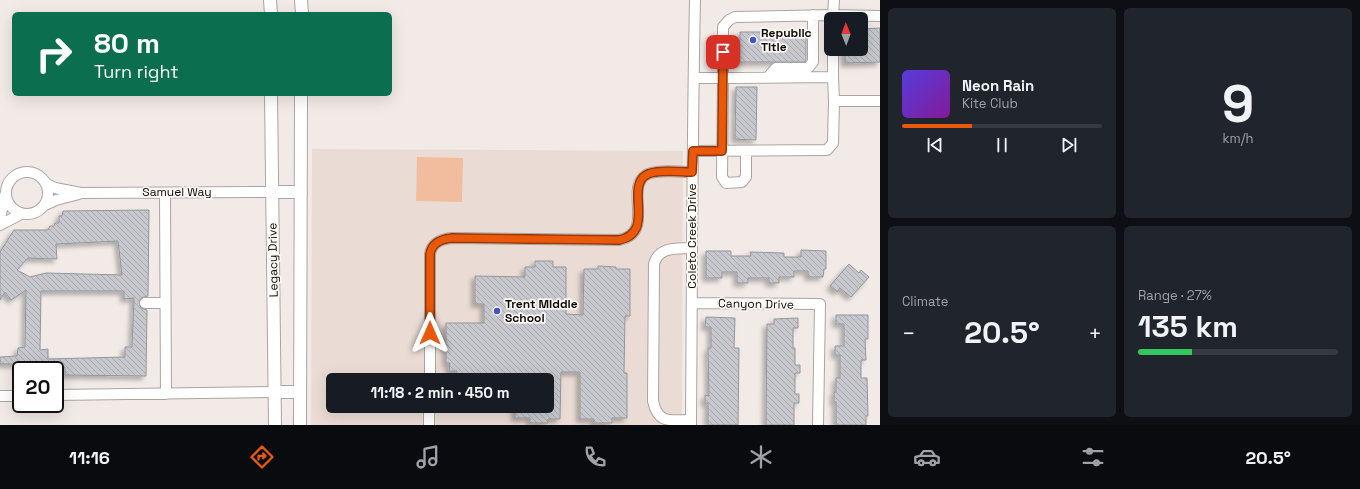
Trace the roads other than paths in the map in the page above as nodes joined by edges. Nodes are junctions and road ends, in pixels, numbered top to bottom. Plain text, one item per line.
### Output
1 (270, 0) edge
2 (302, 0) edge
3 (695, 0) edge
4 (834, 0) edge
5 (271, 12) edge
6 (302, 12) edge
7 (833, 12) edge
8 (813, 15) junction
9 (824, 16) edge
10 (868, 16) edge
11 (880, 16) edge
12 (833, 56) edge
13 (768, 77) junction
14 (833, 77) junction
15 (694, 78) junction
16 (723, 78) junction
17 (271, 96) edge
18 (301, 96) edge
19 (834, 101) junction
20 (880, 101) edge
21 (693, 151) junction
22 (722, 151) junction
23 (746, 151) junction
24 (692, 172) junction
25 (47, 184) junction
26 (272, 192) junction
27 (301, 192) junction
28 (6, 193) junction
29 (81, 193) junction
30 (165, 193) junction
31 (45, 205) junction
32 (21, 214) junction
33 (0, 219) edge
34 (0, 225) edge
35 (692, 248) junction
36 (145, 303) dead end
37 (165, 303) junction
38 (692, 303) junction
39 (430, 373) edge
40 (275, 392) junction
41 (300, 392) junction
42 (166, 394) junction
43 (64, 395) edge
44 (0, 396) edge
45 (12, 396) edge
46 (429, 413) edge
47 (691, 423) edge
48 (275, 425) edge
49 (300, 425) edge
50 (429, 425) edge
51 (818, 425) edge

1 - 5 main road
2 - 6 main road
3 - 15 street, Coleto Creek Drive
4 - 7 street
8 - 9 street
8 - 13 street
8 - 16 street
10 - 11 street
12 - 14 street
13 - 14 street
13 - 16 street
14 - 19 street
15 - 16 street
15 - 21 street, Coleto Creek Drive
16 - 22 street
17 - 26 main road, Legacy Drive
18 - 27 main road
19 - 20 street
19 - 23 street
21 - 22 street
21 - 24 street, Coleto Creek Drive
22 - 23 street
22 - 23 street
24 - 35 street, Coleto Creek Drive
24 - 39 street
25 - 28 street
25 - 29 street, Samuel Way
25 - 31 street
26 - 27 main road
26 - 30 street, Samuel Way
26 - 40 main road, Legacy Drive
27 - 41 main road
28 - 32 street
28 - 33 street
29 - 30 street, Samuel Way
29 - 31 street, Samuel Way
30 - 37 street
31 - 32 street
32 - 34 street
35 - 38 street, Coleto Creek Drive
35 - 47 street
36 - 37 street
37 - 42 street
38 - 47 street, Coleto Creek Drive
38 - 51 street, Canyon Drive
40 - 41 main road
40 - 42 street
40 - 48 main road, Legacy Drive
41 - 49 main road
42 - 43 street
44 - 45 street
46 - 50 street

